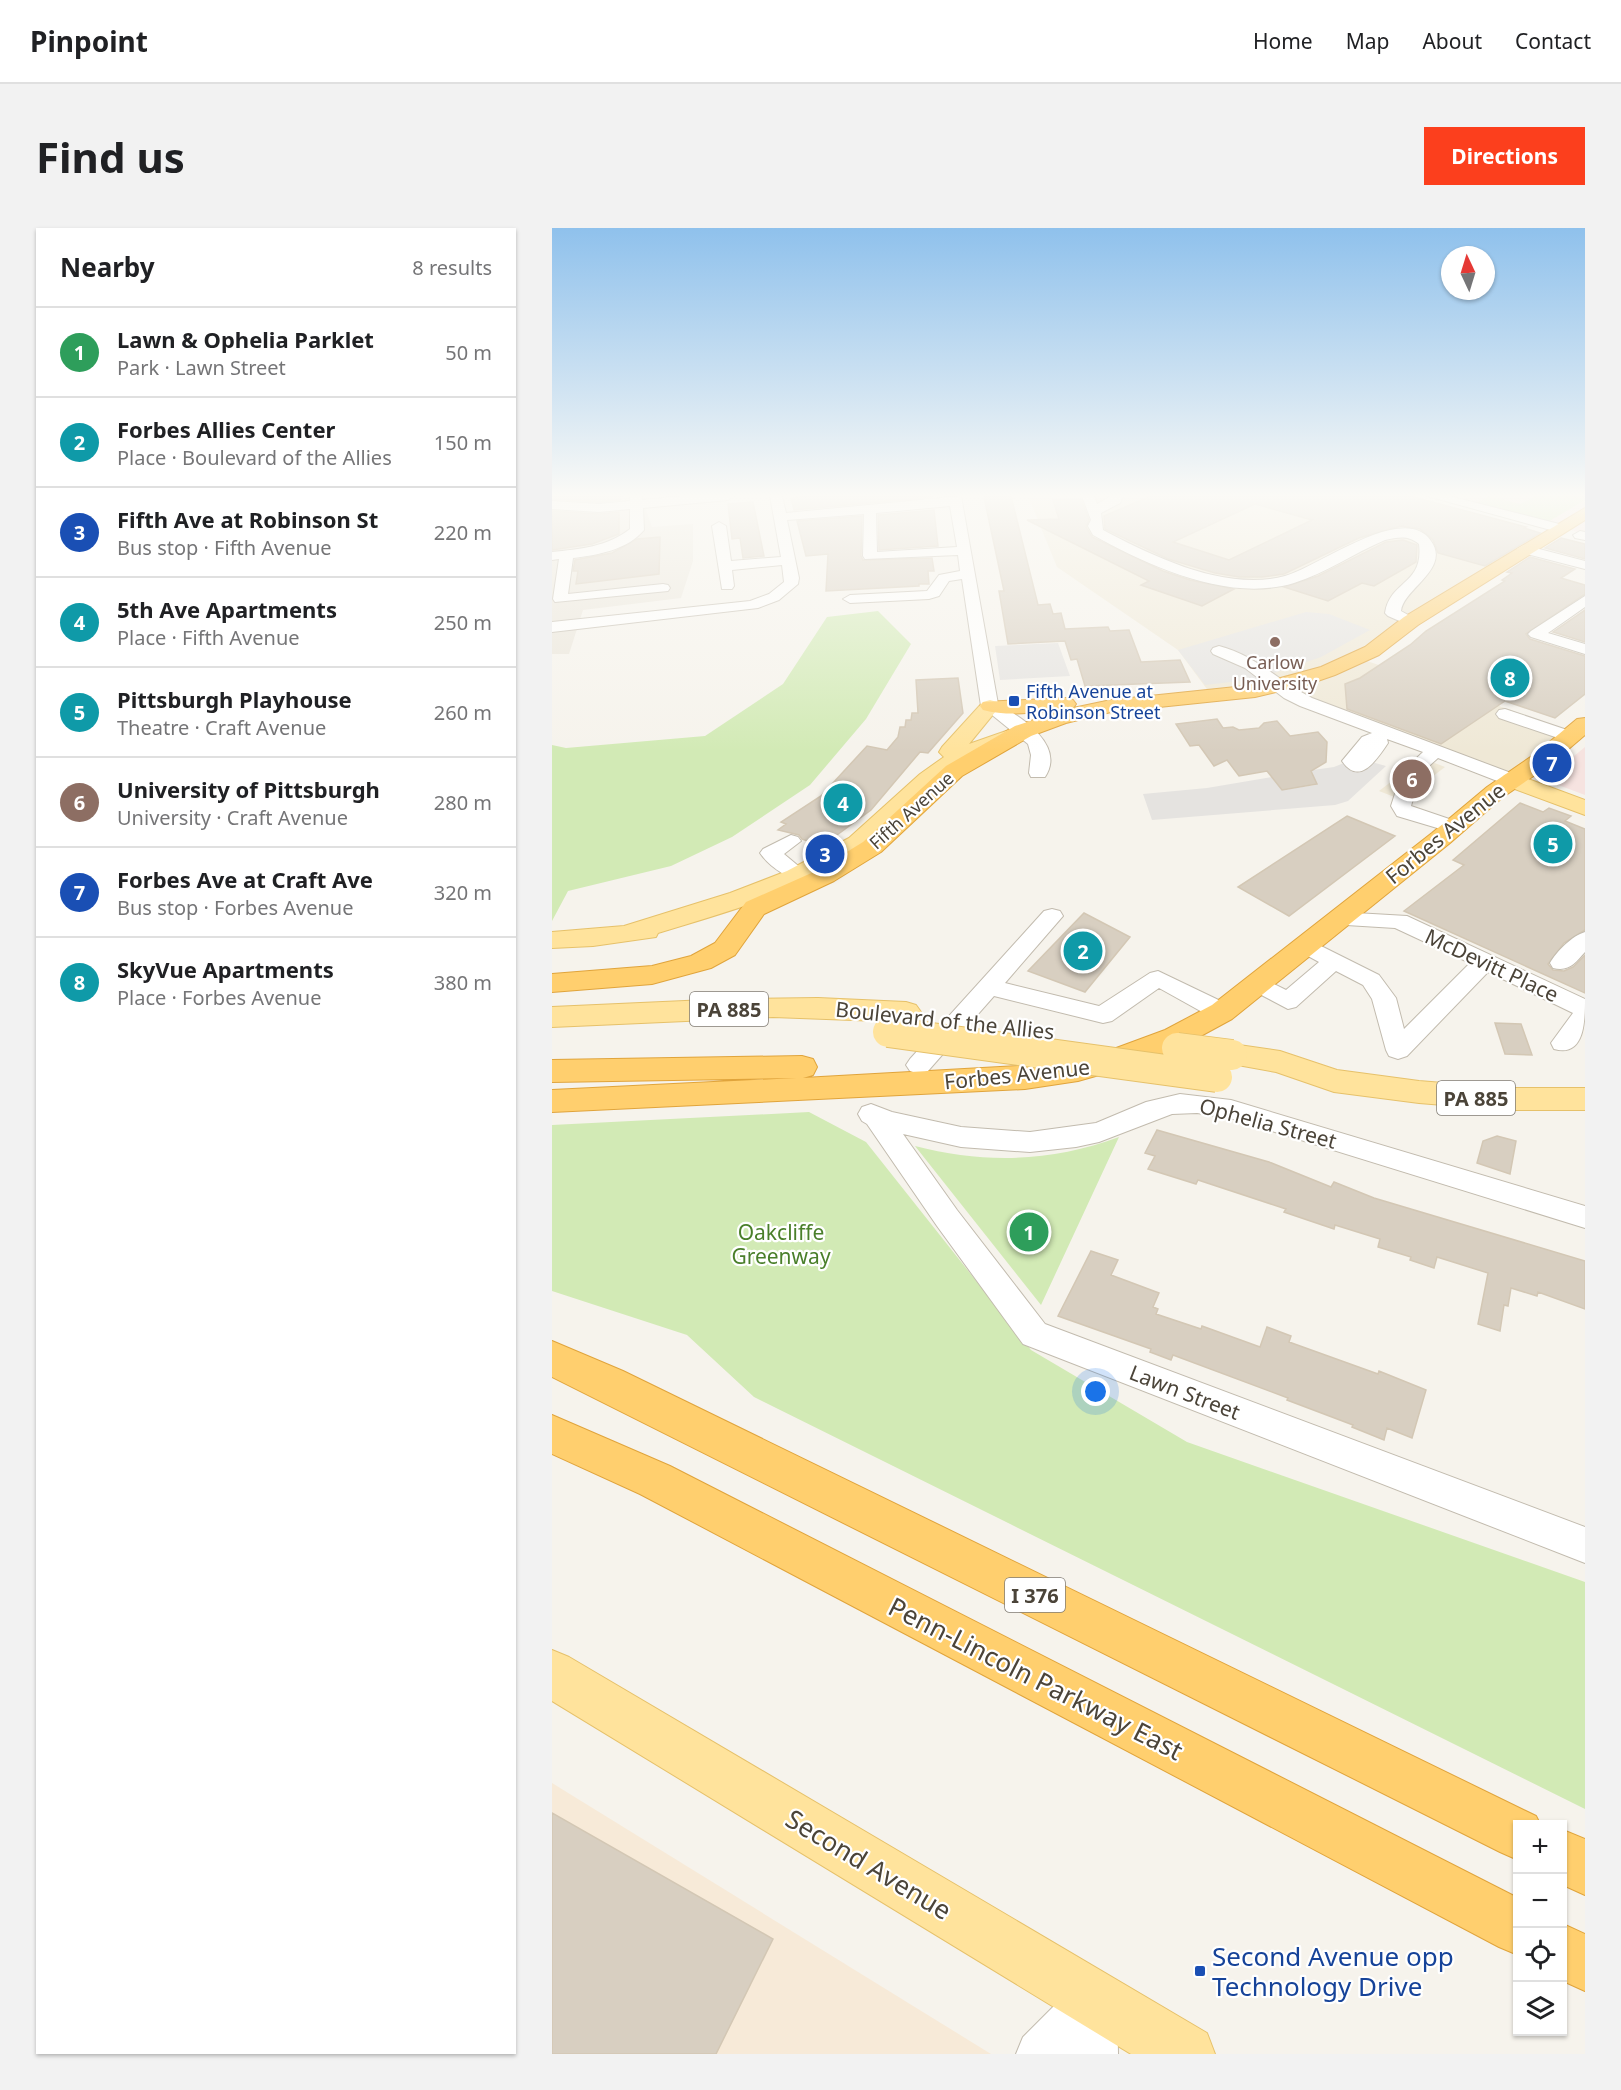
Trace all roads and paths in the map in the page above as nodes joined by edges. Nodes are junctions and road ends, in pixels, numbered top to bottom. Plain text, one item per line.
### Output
1 (563, 581) edge
2 (726, 581) edge
3 (791, 581) edge
4 (942, 581) edge
5 (969, 581) edge
6 (1214, 581) edge
7 (1273, 581) edge
8 (1417, 581) edge
9 (1473, 581) edge
10 (727, 586) dead end
11 (663, 588) dead end
12 (850, 599) dead end
13 (1585, 600) edge
14 (1411, 621) junction
15 (552, 627) edge
16 (1585, 649) edge
17 (1219, 651) dead end
18 (1278, 686) junction
19 (1143, 701) junction
20 (990, 706) junction
21 (1505, 714) dead end
22 (1023, 730) junction
23 (1578, 730) edge
24 (1435, 751) junction
25 (1038, 773) dead end
26 (930, 777) junction
27 (1512, 780) junction
28 (1585, 808) edge
29 (1454, 827) junction
30 (791, 841) dead end
31 (798, 874) junction
32 (1381, 884) junction
33 (755, 908) junction
34 (1052, 916) dead end
35 (1338, 920) junction
36 (1399, 921) junction
37 (625, 934) junction
38 (1585, 939) edge
39 (552, 940) edge
40 (1305, 945) junction
41 (1334, 961) junction
42 (1485, 961) junction
43 (1556, 979) junction
44 (552, 983) edge
45 (1256, 983) junction
46 (989, 987) junction
47 (1585, 1009) edge
48 (1222, 1012) junction
49 (1585, 1015) edge
50 (552, 1017) edge
51 (897, 1022) junction
52 (552, 1038) edge
53 (1563, 1043) dead end
54 (1143, 1050) junction
55 (919, 1065) junction
56 (554, 1093) edge
57 (1585, 1099) edge
58 (869, 1113) joint
59 (1585, 1217) edge
60 (552, 1358) edge
61 (552, 1418) edge
62 (552, 1434) edge
63 (655, 1480) junction
64 (1585, 1545) edge
65 (552, 1674) edge
66 (1513, 1832) edge
67 (1567, 1858) edge
68 (1585, 1868) edge
69 (1513, 1925) edge
70 (1567, 1954) edge
71 (1585, 1963) edge
72 (1094, 1998) junction
73 (1040, 2054) edge
74 (1094, 2054) edge
75 (1186, 2054) edge

1 - 11 street
2 - 10 street
3 - 15 street
4 - 12 street
5 - 20 street
6 - 7 street
8 - 14 street
9 - 14 highway, Fifth Avenue
13 - 16 street
14 - 18 highway, Fifth Avenue
17 - 18 street
18 - 19 highway, Fifth Avenue
18 - 24 street
19 - 20 highway
19 - 22 highway, Fifth Avenue
20 - 22 street
20 - 26 main road
21 - 23 street
22 - 25 street
22 - 26 main road, Fifth Avenue
22 - 33 highway, Fifth Avenue
23 - 27 highway, Forbes Avenue
24 - 27 street
24 - 29 street
26 - 31 main road, Fifth Avenue
27 - 28 main road
27 - 29 highway, Forbes Avenue
29 - 32 highway, Forbes Avenue
30 - 31 street
31 - 37 main road, Fifth Avenue
32 - 35 highway, Forbes Avenue
32 - 36 street, McDevitt Place
33 - 37 main road, Fifth Avenue
33 - 44 highway
34 - 46 street
35 - 36 street, McDevitt Place
35 - 40 highway, Forbes Avenue
36 - 42 street, McDevitt Place
37 - 39 main road, Fifth Avenue
38 - 43 street
40 - 41 street
40 - 45 highway, Forbes Avenue
41 - 42 street
41 - 45 street
42 - 43 street, McDevitt Place
43 - 47 street, McDevitt Place
45 - 48 highway, Forbes Avenue
46 - 48 street
46 - 55 street
48 - 54 highway, Forbes Avenue
49 - 53 street
50 - 51 main road, Boulevard of the Allies / PA 885
51 - 52 main road, Boulevard of the Allies / PA 885
51 - 57 main road, Boulevard of the Allies / PA 885, bridge
54 - 55 highway
54 - 56 highway, Forbes Avenue
55 - 56 highway
58 - 59 street, Ophelia Street
58 - 64 street, Lawn Street
60 - 66 highway, I 376
61 - 63 highway
62 - 63 highway, Penn-Lincoln Parkway East
63 - 69 highway, Penn-Lincoln Parkway East
65 - 72 main road, Second Avenue
67 - 68 highway
70 - 71 highway
72 - 73 street
72 - 74 street
72 - 75 main road, Second Avenue

